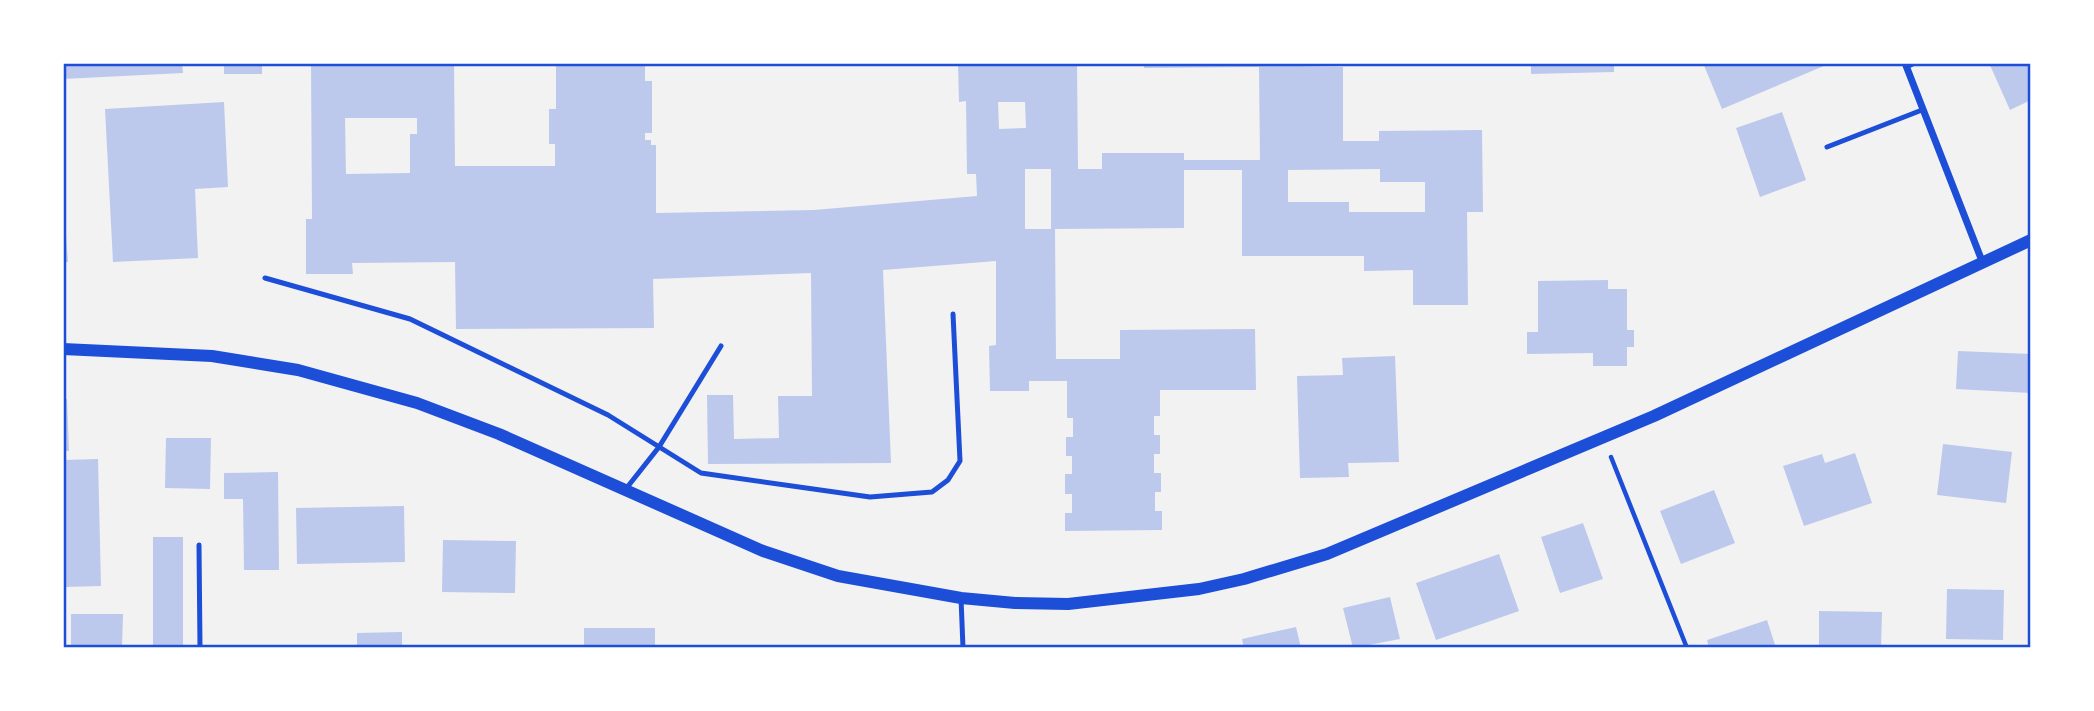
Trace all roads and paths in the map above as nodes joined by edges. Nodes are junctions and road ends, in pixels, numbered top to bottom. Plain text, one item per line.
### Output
1 (1915, 63) edge
2 (1906, 65) edge
3 (1922, 110) junction
4 (1827, 147) dead end
5 (2031, 240) edge
6 (1982, 261) junction
7 (265, 278) dead end
8 (953, 314) dead end
9 (721, 346) dead end
10 (63, 349) edge
11 (1602, 436) junction
12 (659, 447) junction
13 (625, 490) junction
14 (199, 545) dead end
15 (961, 598) junction
16 (200, 648) edge
17 (963, 648) edge
18 (1686, 648) edge

1 - 2 lane
2 - 3 street
3 - 4 lane
3 - 6 street
5 - 6 street
6 - 11 street
7 - 12 lane
8 - 12 lane
9 - 12 lane
10 - 13 street
11 - 15 street
11 - 18 path
12 - 13 lane
13 - 15 street
14 - 16 lane
15 - 17 lane

